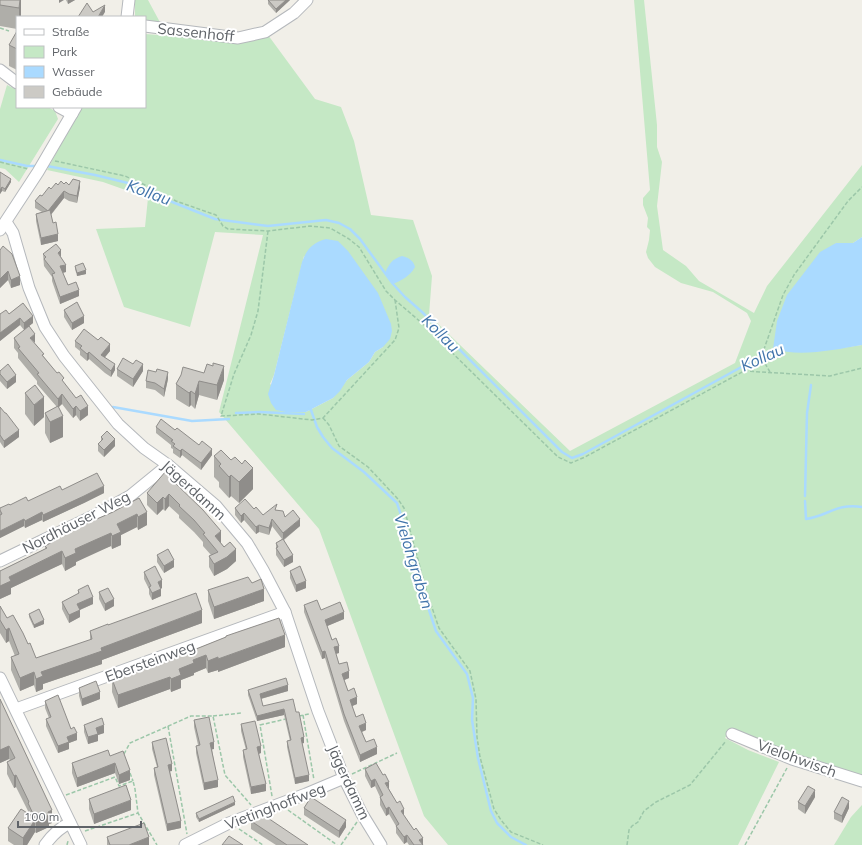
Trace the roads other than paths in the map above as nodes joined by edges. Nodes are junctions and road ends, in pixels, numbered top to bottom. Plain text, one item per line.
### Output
1 (129, 0) edge
2 (307, 0) edge
3 (127, 16) edge
4 (146, 26) edge
5 (0, 70) edge
6 (16, 83) edge
7 (64, 108) edge
8 (74, 110) edge
9 (3, 226) edge
10 (168, 465) junction
11 (0, 561) edge
12 (285, 612) junction
13 (0, 678) edge
14 (16, 709) junction
15 (732, 734) road end
16 (344, 778) junction
17 (862, 781) edge
18 (70, 823) junction
19 (187, 844) edge
20 (45, 845) edge
21 (81, 845) edge
22 (380, 845) edge

1 - 3 street
2 - 4 street, Sassenhoff
5 - 6 street
7 - 8 street
8 - 9 street
9 - 10 street, Jägerdamm
10 - 11 street, Nordhäuser Weg
10 - 12 street, Jägerdamm
12 - 14 street, Ebersteinweg
12 - 16 street, Jägerdamm
13 - 14 street
14 - 18 street
15 - 17 street, Vielohwisch
16 - 19 street, Vietinghoffweg
16 - 22 street, Jägerdamm
18 - 20 street
18 - 21 street

